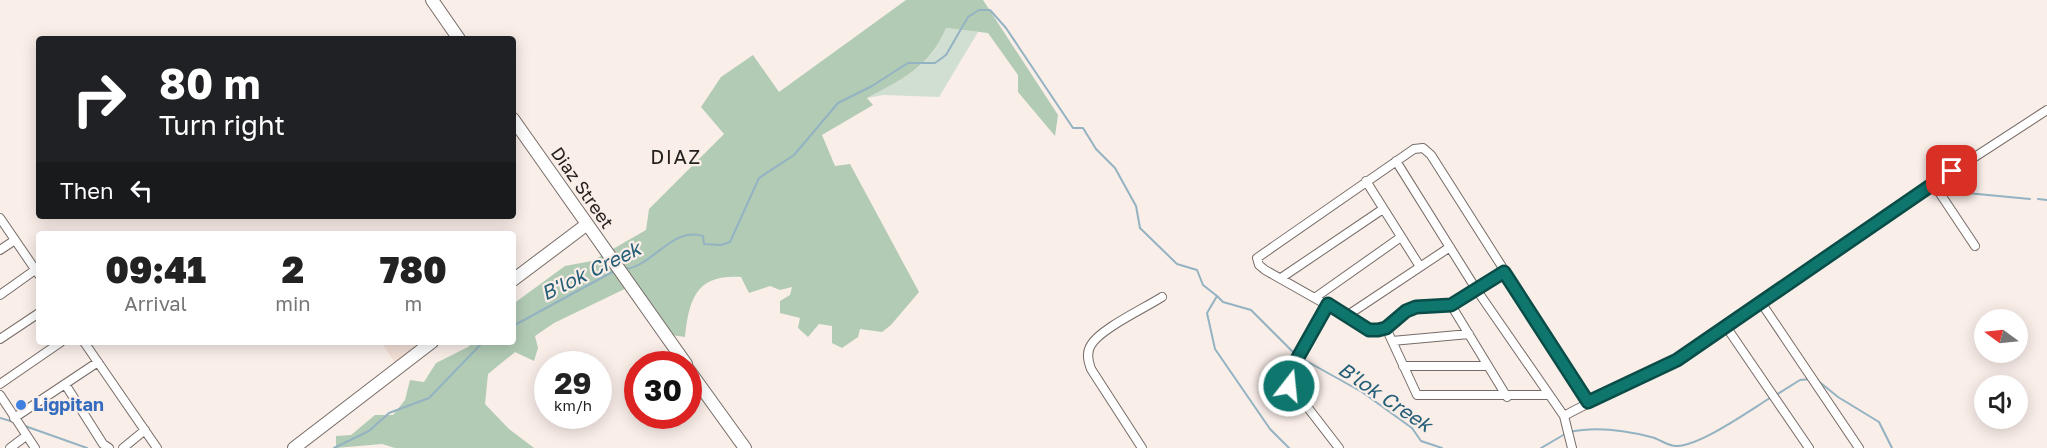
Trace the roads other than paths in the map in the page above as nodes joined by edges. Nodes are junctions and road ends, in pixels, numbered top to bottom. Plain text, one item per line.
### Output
1 (432, 0) edge
2 (457, 36) edge
3 (2047, 110) edge
4 (516, 123) edge
5 (1396, 161) junction
6 (1366, 181) junction
7 (1933, 183) junction
8 (1383, 209) junction
9 (0, 218) edge
10 (586, 225) junction
11 (1401, 237) junction
12 (15, 240) junction
13 (1976, 246) dead end
14 (1450, 248) junction
15 (0, 250) edge
16 (1419, 265) junction
17 (36, 272) edge
18 (1504, 272) junction
19 (36, 274) edge
20 (516, 278) edge
21 (1281, 278) junction
22 (1476, 289) junction
23 (0, 295) edge
24 (1162, 297) dead end
25 (1316, 297) junction
26 (1760, 301) junction
27 (1328, 304) junction
28 (1451, 305) junction
29 (36, 315) edge
30 (1348, 315) junction
31 (1725, 325) junction
32 (1386, 328) junction
33 (1469, 334) junction
34 (0, 339) edge
35 (1392, 341) junction
36 (58, 345) edge
37 (86, 345) edge
38 (428, 345) edge
39 (677, 351) edge
40 (98, 362) junction
41 (1403, 366) junction
42 (1488, 366) junction
43 (0, 384) edge
44 (65, 384) junction
45 (702, 388) edge
46 (0, 395) edge
47 (1547, 395) junction
48 (1507, 397) junction
49 (1588, 402) junction
50 (1564, 416) junction
51 (14, 419) junction
52 (145, 430) junction
53 (25, 434) junction
54 (10, 448) edge
55 (35, 448) edge
56 (109, 448) edge
57 (123, 448) edge
58 (157, 448) edge
59 (294, 448) edge
60 (745, 448) edge
61 (1142, 448) edge
62 (1339, 448) edge
63 (1572, 448) edge
64 (1809, 448) edge
65 (1859, 448) edge

1 - 2 main road
3 - 7 street
4 - 10 main road, Diaz Street
5 - 6 street
5 - 14 street
5 - 18 street
6 - 8 street
6 - 21 street
7 - 13 street
7 - 26 street
8 - 11 street
8 - 21 street
9 - 12 street
10 - 20 main road
10 - 39 main road, Diaz Street
11 - 16 street
11 - 25 street
12 - 15 street
12 - 17 street
14 - 16 street
14 - 22 street
16 - 30 street
18 - 22 street
18 - 49 street
19 - 23 street
21 - 25 street
22 - 28 street
22 - 47 street
24 - 61 street
25 - 27 street
26 - 31 street
26 - 65 street
27 - 30 street
27 - 62 street
28 - 32 street
28 - 33 street
29 - 34 street
30 - 32 street
31 - 49 street
31 - 64 street
32 - 35 street
33 - 35 street
33 - 42 street
35 - 41 street
36 - 43 street
37 - 40 street
38 - 59 main road
40 - 44 street
40 - 52 street
41 - 42 street
41 - 48 street
42 - 48 street
44 - 51 street
44 - 56 street
45 - 60 main road
46 - 51 street
47 - 48 street
47 - 50 street
49 - 50 street
50 - 63 street
51 - 53 street
52 - 57 street
52 - 58 street
53 - 54 street
53 - 55 street

